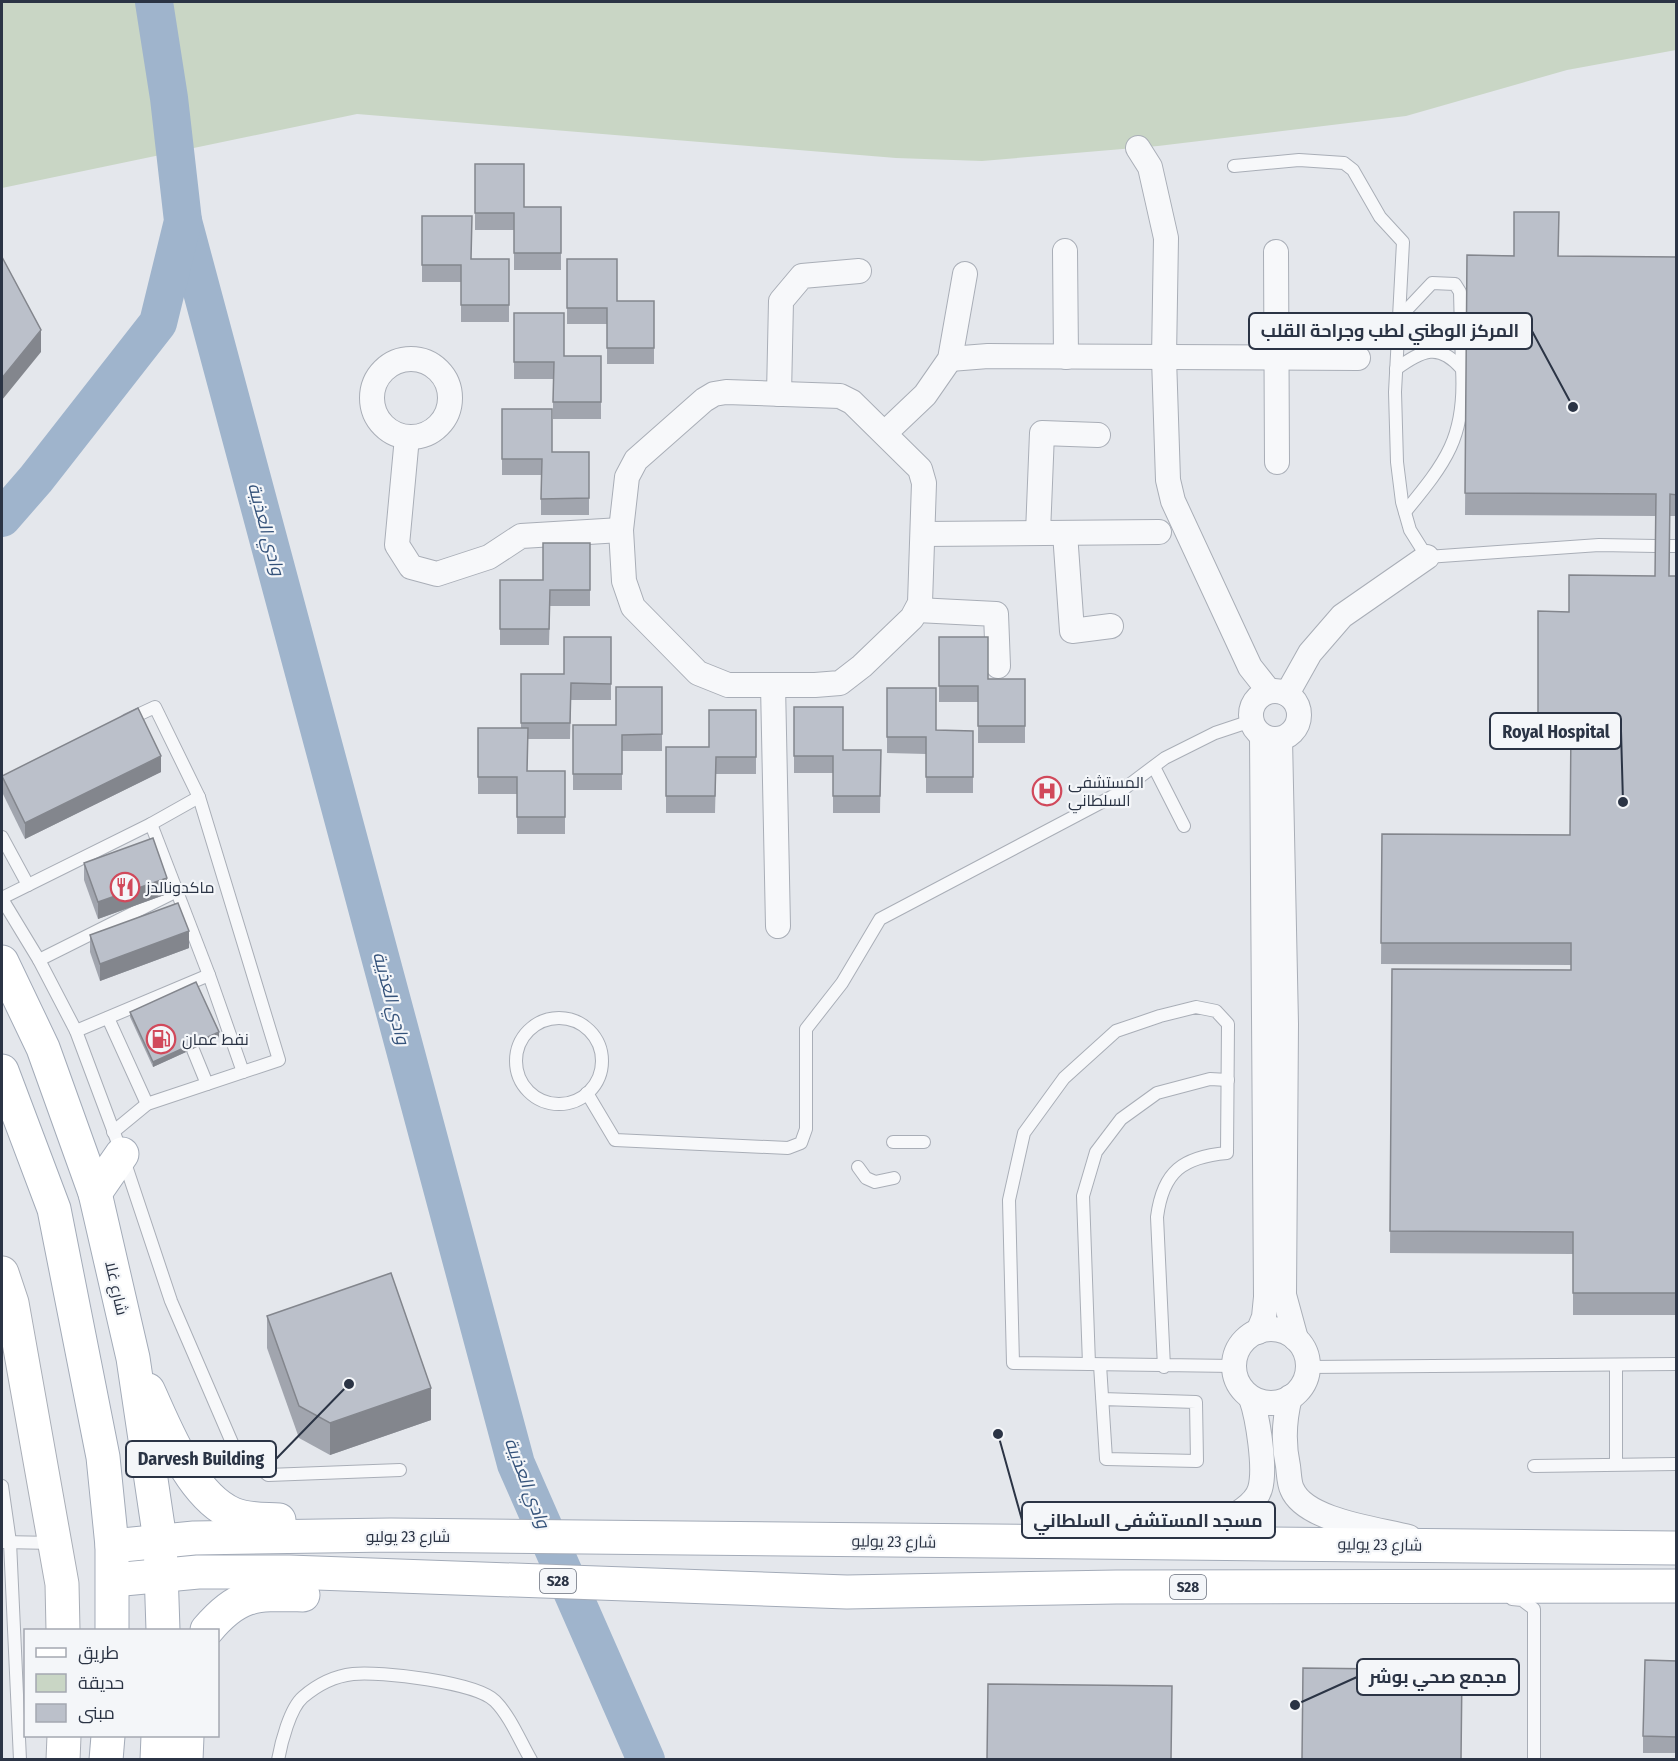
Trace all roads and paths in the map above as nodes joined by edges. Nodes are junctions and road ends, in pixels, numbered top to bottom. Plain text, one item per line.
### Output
1 (1138, 147) dead end
2 (1234, 166) dead end
3 (1065, 251) dead end
4 (1276, 252) dead end
5 (859, 271) dead end
6 (965, 274) dead end
7 (1398, 319) junction
8 (1066, 357) junction
9 (1164, 358) junction
10 (1276, 358) junction
11 (1358, 358) dead end
12 (950, 359) junction
13 (1396, 369) junction
14 (1462, 369) junction
15 (780, 394) junction
16 (885, 433) junction
17 (1098, 435) dead end
18 (407, 437) dead end
19 (1277, 462) dead end
20 (1405, 512) junction
21 (621, 530) junction
22 (1159, 532) dead end
23 (1038, 533) junction
24 (1065, 533) junction
25 (922, 534) junction
26 (1656, 546) edge
27 (1427, 557) junction
28 (916, 610) junction
29 (1112, 626) dead end
30 (998, 666) dead end
31 (773, 685) junction
32 (1278, 693) junction
33 (114, 726) edge
34 (1264, 732) junction
35 (1154, 767) junction
36 (200, 796) junction
37 (151, 824) junction
38 (1184, 826) dead end
39 (2, 837) edge
40 (28, 885) junction
41 (177, 891) junction
42 (2, 898) edge
43 (778, 926) dead end
44 (39, 960) junction
45 (2, 962) edge
46 (209, 975) junction
47 (108, 1018) junction
48 (182, 1022) edge
49 (76, 1031) junction
50 (2, 1071) edge
51 (243, 1072) junction
52 (1228, 1080) junction
53 (207, 1084) junction
54 (587, 1094) junction
55 (147, 1104) junction
56 (893, 1142) dead end
57 (924, 1142) dead end
58 (117, 1143) junction
59 (858, 1167) dead end
60 (894, 1178) dead end
61 (95, 1193) junction
62 (2, 1273) edge
63 (1258, 1332) junction
64 (1296, 1339) junction
65 (133, 1358) junction
66 (1677, 1364) edge
67 (1095, 1365) junction
68 (1616, 1365) junction
69 (1233, 1366) junction
70 (1164, 1367) junction
71 (1308, 1367) junction
72 (1290, 1397) junction
73 (1251, 1398) junction
74 (1102, 1399) junction
75 (1616, 1464) junction
76 (1677, 1464) edge
77 (1534, 1466) dead end
78 (400, 1470) dead end
79 (2, 1486) edge
80 (425, 1536) junction
81 (160, 1540) junction
82 (6, 1542) edge
83 (55, 1544) junction
84 (1089, 1544) junction
85 (1437, 1544) junction
86 (112, 1546) junction
87 (1677, 1548) edge
88 (162, 1575) junction
89 (416, 1575) junction
90 (113, 1580) junction
91 (1379, 1586) junction
92 (1677, 1586) edge
93 (63, 1629) edge
94 (112, 1629) edge
95 (163, 1629) edge
96 (208, 1629) edge
97 (64, 1737) edge
98 (108, 1737) edge
99 (158, 1737) edge
100 (187, 1737) edge
101 (20, 1760) edge
102 (63, 1760) edge
103 (106, 1760) edge
104 (157, 1760) edge
105 (186, 1760) edge
106 (278, 1760) edge
107 (531, 1760) edge
108 (1534, 1760) edge

1 - 9 street
2 - 7 lane
3 - 8 street
4 - 10 street
5 - 15 street
6 - 12 street
7 - 13 lane
7 - 14 lane
8 - 9 street
8 - 12 street
9 - 10 street
9 - 32 street
10 - 11 street
10 - 19 street
12 - 16 street
13 - 14 lane
13 - 20 lane
14 - 20 lane
15 - 16 street
15 - 21 street
16 - 25 street
17 - 23 street
18 - 21 street
20 - 27 lane
21 - 31 street
22 - 24 street
23 - 24 street
23 - 25 street
24 - 29 street
25 - 28 street
26 - 27 lane
27 - 32 street
28 - 30 street
28 - 31 street
31 - 43 street
32 - 34 street
32 - 34 street
33 - 36 lane
34 - 35 lane
34 - 63 street
34 - 64 street
35 - 38 lane
35 - 54 lane
36 - 37 lane
36 - 51 lane
37 - 40 lane
37 - 41 lane
39 - 40 lane
40 - 42 lane
41 - 44 lane
41 - 46 lane
42 - 44 lane
44 - 49 lane
45 - 61 main road, شارع غلا
46 - 47 lane
46 - 51 lane
47 - 49 lane
47 - 55 lane
48 - 53 lane
49 - 58 lane
50 - 86 main road
51 - 53 lane
52 - 67 lane
52 - 67 lane
52 - 70 lane
53 - 55 lane
54 - 54 lane
55 - 58 lane
56 - 57 lane
58 - 61 main road
58 - 78 lane
59 - 60 lane
61 - 65 main road, شارع غلا
62 - 83 main road
63 - 64 street
63 - 69 street
64 - 71 street
65 - 80 main road
65 - 81 main road, شارع غلا
66 - 68 lane
67 - 70 lane
67 - 74 lane
68 - 71 lane
68 - 75 lane
69 - 70 lane
69 - 73 street
71 - 72 street
72 - 73 street
72 - 85 street
73 - 84 street
74 - 74 lane
75 - 76 lane
75 - 77 lane
79 - 82 lane
80 - 81 main road, شارع 23 يوليو
80 - 84 main road, شارع 23 يوليو
81 - 86 main road, شارع 23 يوليو
81 - 88 main road, شارع غلا
82 - 83 lane
82 - 101 lane
83 - 93 main road
84 - 85 main road, شارع 23 يوليو
85 - 87 main road, شارع 23 يوليو
86 - 90 main road
88 - 89 main road, S28
88 - 90 main road, S28
88 - 95 main road, شارع غلا
89 - 91 main road, S28
89 - 96 main road
90 - 94 main road
91 - 92 main road, S28
91 - 108 lane
97 - 102 main road
98 - 103 main road
99 - 104 main road
100 - 105 main road
106 - 107 lane

